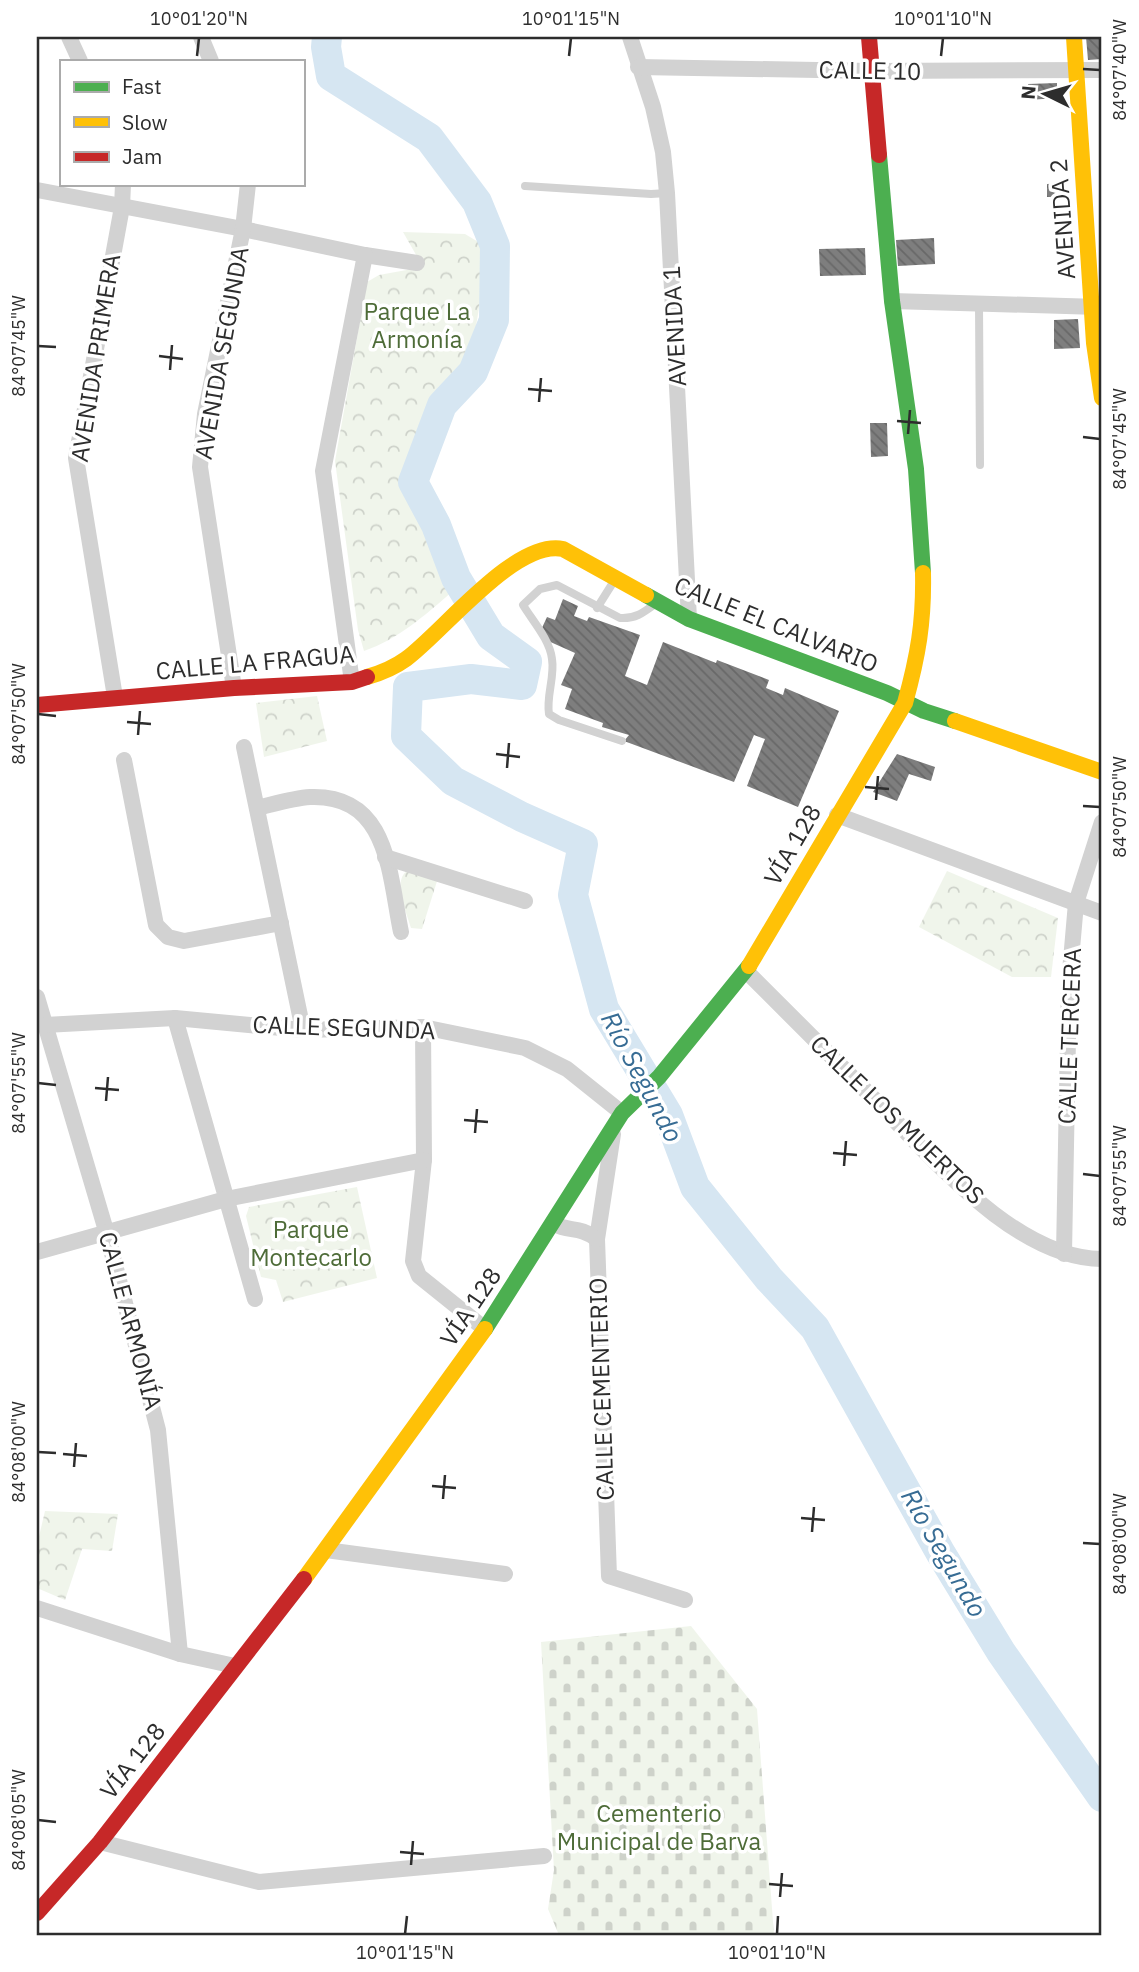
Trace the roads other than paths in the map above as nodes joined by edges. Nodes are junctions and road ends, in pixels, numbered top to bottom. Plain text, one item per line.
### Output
1 (69, 37) edge
2 (201, 37) edge
3 (630, 37) edge
4 (869, 37) edge
5 (1074, 37) edge
6 (80, 60) edge
7 (211, 60) edge
8 (638, 67) junction
9 (872, 71) junction
10 (1076, 71) junction
11 (1102, 71) edge
12 (123, 186) edge
13 (247, 186) edge
14 (525, 186) dead end
15 (37, 190) edge
16 (667, 193) junction
17 (122, 207) junction
18 (243, 229) junction
19 (365, 255) junction
20 (416, 263) dead end
21 (892, 301) junction
22 (979, 303) junction
23 (1097, 307) edge
24 (1102, 398) edge
25 (980, 465) dead end
26 (615, 578) junction
27 (485, 586) joint
28 (657, 603) junction
29 (597, 608) junction
30 (689, 619) junction
31 (352, 681) junction
32 (233, 688) junction
33 (115, 697) junction
34 (905, 703) junction
35 (37, 705) edge
36 (622, 741) dead end
37 (244, 747) dead end
38 (124, 760) dead end
39 (1102, 772) edge
40 (257, 808) junction
41 (836, 816) junction
42 (1102, 822) edge
43 (385, 857) junction
44 (525, 901) dead end
45 (1076, 903) junction
46 (1102, 913) edge
47 (281, 923) junction
48 (401, 932) dead end
49 (746, 971) junction
50 (37, 997) edge
51 (175, 1018) junction
52 (45, 1025) junction
53 (423, 1027) junction
54 (303, 1030) junction
55 (622, 1113) junction
56 (424, 1160) junction
57 (226, 1199) junction
58 (554, 1224) junction
59 (107, 1234) junction
60 (597, 1239) junction
61 (37, 1252) edge
62 (1064, 1254) junction
63 (1102, 1259) edge
64 (255, 1299) dead end
65 (485, 1329) junction
66 (327, 1550) junction
67 (505, 1573) dead end
68 (685, 1600) dead end
69 (37, 1608) edge
70 (180, 1654) junction
71 (235, 1666) junction
72 (100, 1842) junction
73 (544, 1856) dead end
74 (37, 1913) edge

1 - 6 street
2 - 7 street
3 - 8 street, AVENIDA 1
4 - 9 main road, VÍA 128
5 - 10 main road, AVENIDA 2
8 - 9 street, CALLE 10
8 - 16 street, AVENIDA 1
9 - 10 street, CALLE 10
9 - 21 main road, VÍA 128
10 - 11 street, CALLE 10
10 - 23 main road, AVENIDA 2
12 - 17 street, AVENIDA PRIMERA
13 - 18 street, AVENIDA SEGUNDA
14 - 16 lane
15 - 17 street
16 - 30 street, AVENIDA 1
17 - 18 street
17 - 33 street, AVENIDA PRIMERA
18 - 19 street
18 - 32 street, AVENIDA SEGUNDA
19 - 20 street
19 - 31 street
21 - 22 street
21 - 34 main road, VÍA 128
22 - 23 street
22 - 25 lane
23 - 24 main road, AVENIDA 2
26 - 27 main road, CALLE EL CALVARIO
26 - 28 main road, CALLE EL CALVARIO
26 - 29 lane
27 - 31 main road, CALLE LA FRAGUA
28 - 29 lane
28 - 30 main road, CALLE EL CALVARIO
29 - 36 lane
30 - 34 main road, CALLE EL CALVARIO
31 - 32 main road, CALLE LA FRAGUA
32 - 33 main road, CALLE LA FRAGUA
33 - 35 main road, CALLE LA FRAGUA
34 - 39 main road, CALLE EL CALVARIO
34 - 41 main road, VÍA 128
37 - 40 street
38 - 47 street
40 - 43 street
40 - 47 street
41 - 45 street
41 - 49 main road, VÍA 128
42 - 45 street, CALLE TERCERA
43 - 44 street
43 - 48 street
45 - 46 street
45 - 62 street, CALLE TERCERA
47 - 54 street
49 - 55 main road, VÍA 128
49 - 62 street, CALLE LOS MUERTOS
50 - 52 street, CALLE ARMONÍA
51 - 52 street, CALLE SEGUNDA
51 - 54 street, CALLE SEGUNDA
51 - 57 street
52 - 59 street, CALLE ARMONÍA
53 - 54 street, CALLE SEGUNDA
53 - 55 street, CALLE SEGUNDA
53 - 56 street
55 - 58 main road, VÍA 128
55 - 60 street, CALLE CEMENTERIO
56 - 57 street
56 - 65 street
57 - 59 street
57 - 64 street
58 - 60 street
58 - 65 main road, VÍA 128
59 - 61 street
59 - 70 street, CALLE ARMONÍA
60 - 68 street, CALLE CEMENTERIO
62 - 63 street, CALLE LOS MUERTOS
65 - 66 main road, VÍA 128
66 - 67 street
66 - 71 main road, VÍA 128
69 - 70 street
70 - 71 street
71 - 72 main road, VÍA 128
72 - 73 street
72 - 74 main road, VÍA 128

